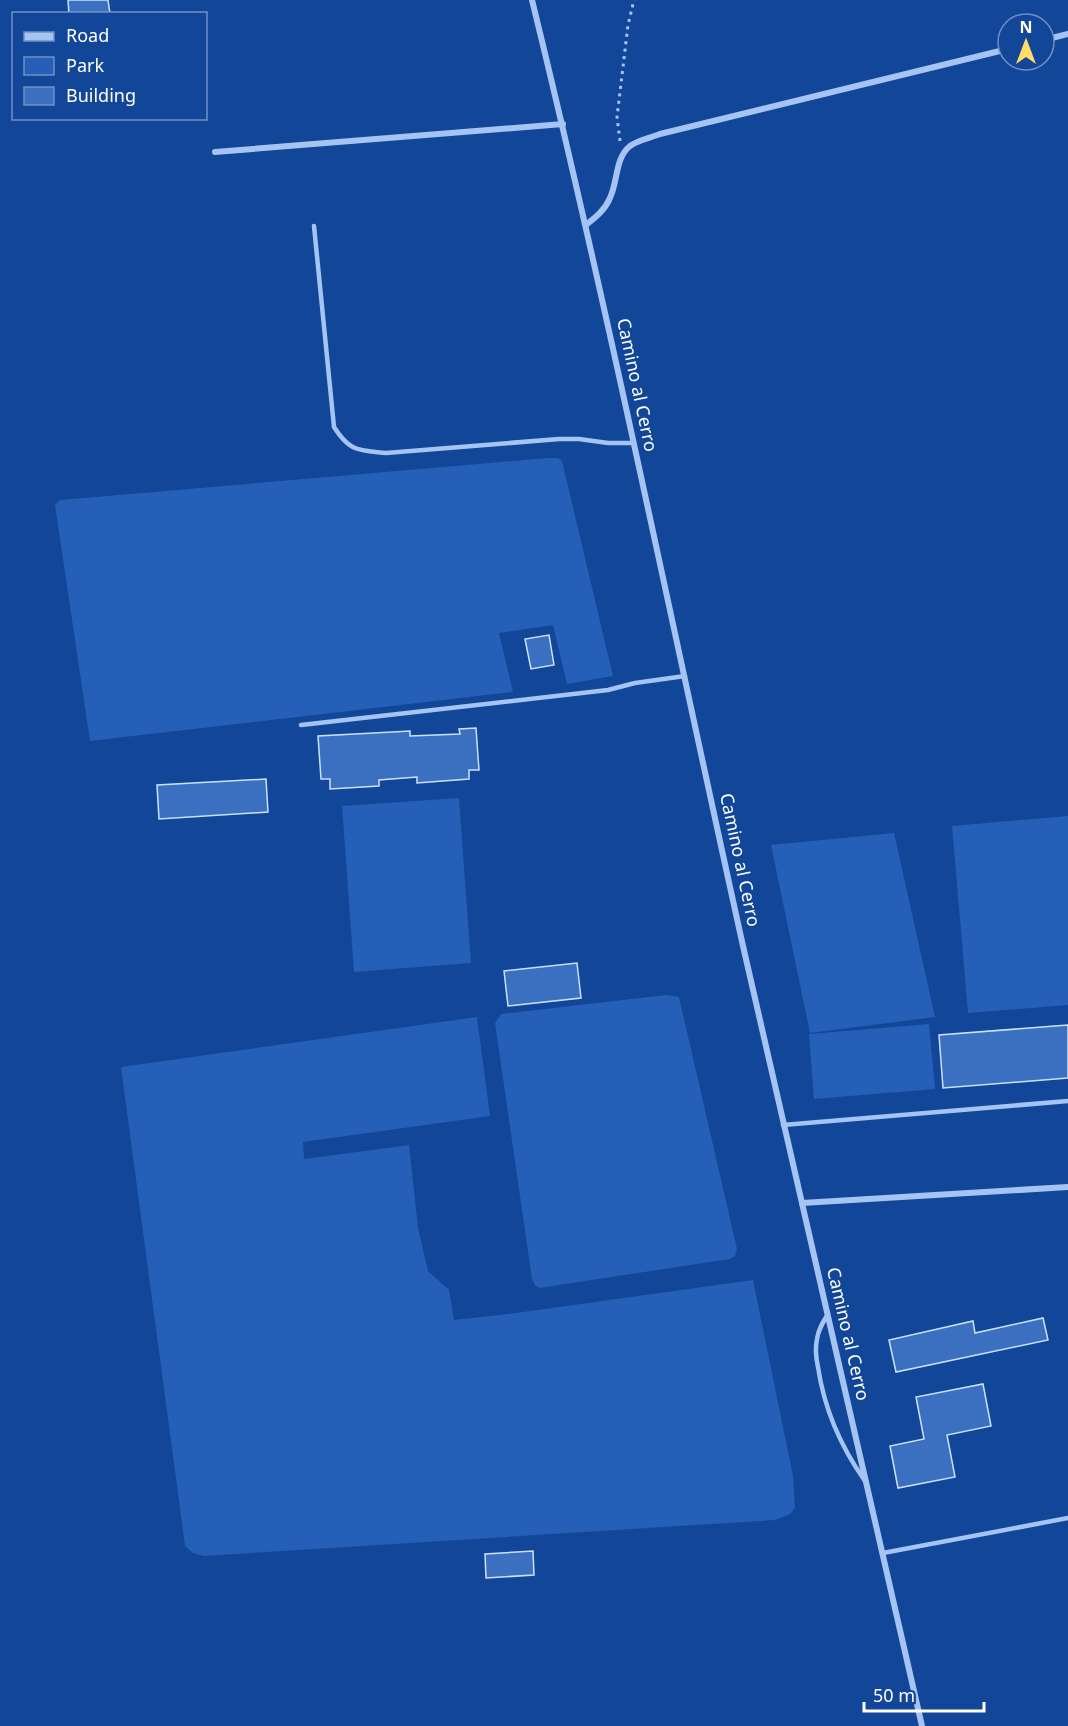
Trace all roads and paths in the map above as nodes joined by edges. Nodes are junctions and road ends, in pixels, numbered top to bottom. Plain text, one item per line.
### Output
1 (532, 0) edge
2 (634, 0) edge
3 (996, 52) edge
4 (562, 124) junction
5 (214, 152) dead end
6 (624, 152) junction
7 (586, 225) junction
8 (314, 226) dead end
9 (634, 443) junction
10 (686, 675) junction
11 (301, 725) dead end
12 (1068, 1101) edge
13 (783, 1125) junction
14 (1068, 1187) edge
15 (802, 1203) junction
16 (828, 1314) junction
17 (868, 1486) junction
18 (1068, 1518) edge
19 (883, 1553) junction
20 (922, 1726) edge

1 - 4 street, Camino al Cerro
2 - 6 path
3 - 6 street
4 - 5 street
4 - 7 street, Camino al Cerro
6 - 7 street
7 - 9 street, Camino al Cerro
8 - 9 lane
9 - 10 street, Camino al Cerro
10 - 11 lane
10 - 13 street, Camino al Cerro
12 - 13 lane
13 - 15 street, Camino al Cerro
14 - 15 street
15 - 16 street, Camino al Cerro
16 - 17 street, Camino al Cerro
16 - 17 lane
17 - 19 street, Camino al Cerro
18 - 19 lane
19 - 20 street, Camino al Cerro

